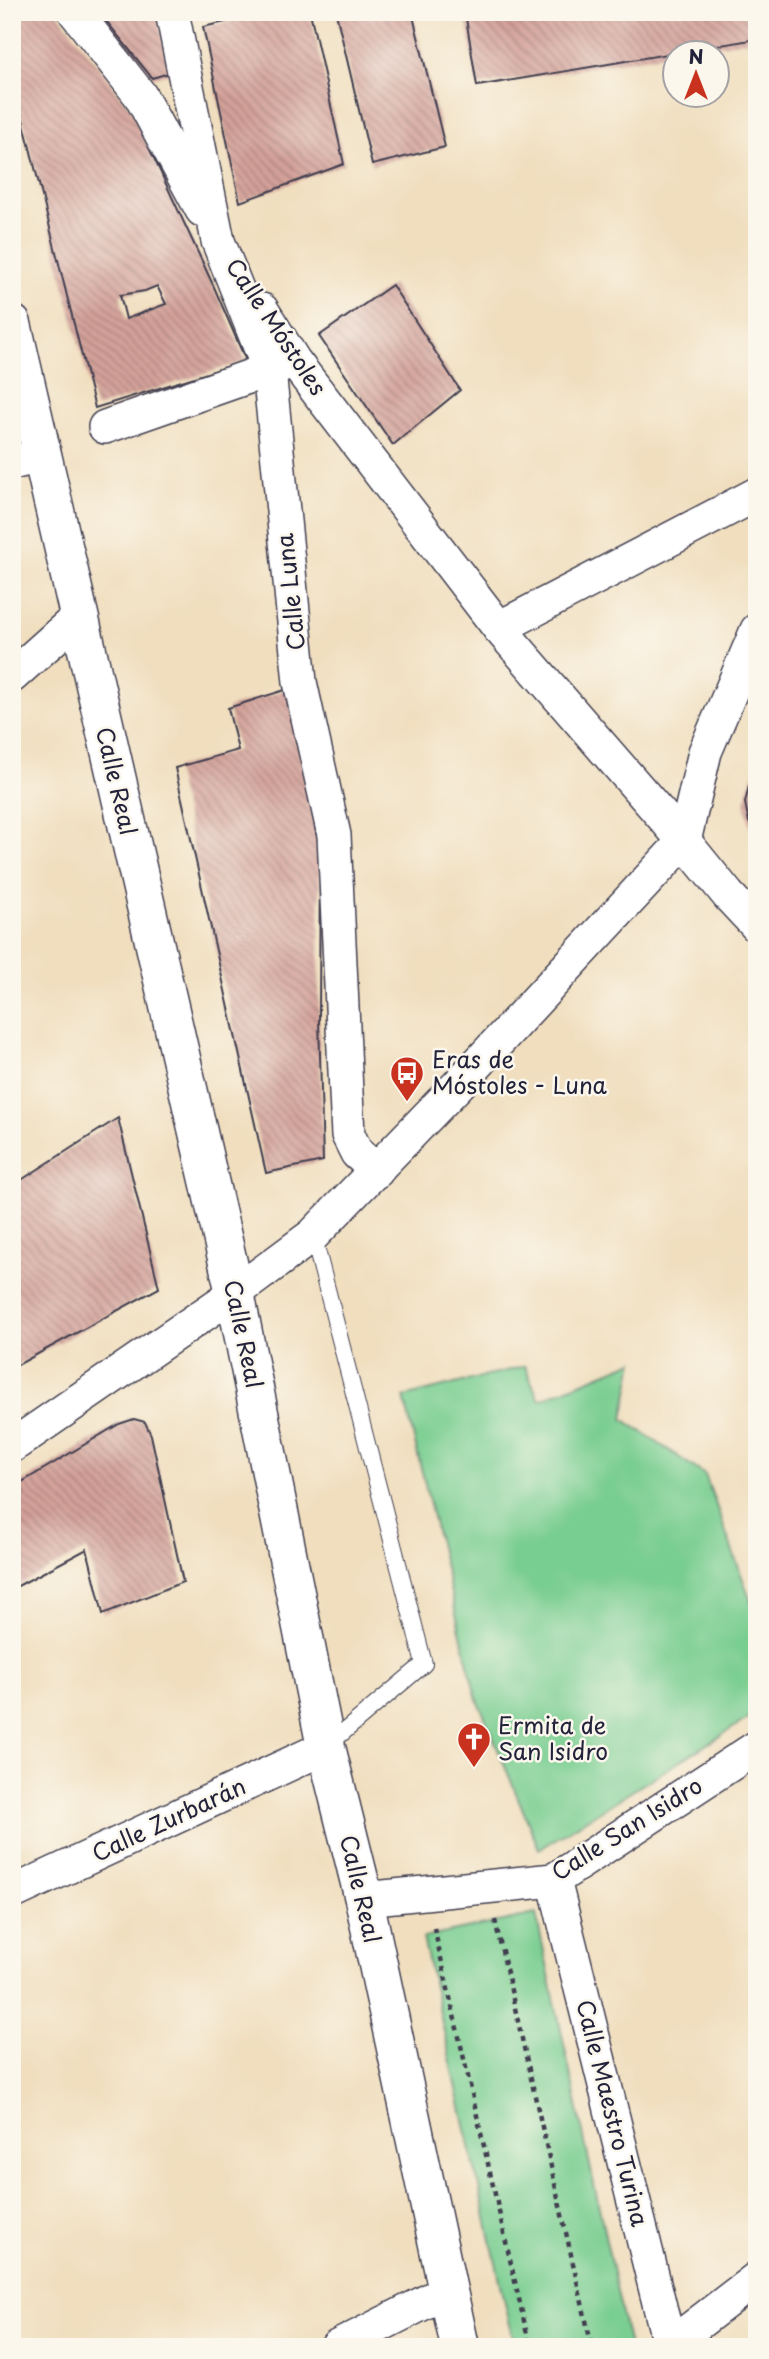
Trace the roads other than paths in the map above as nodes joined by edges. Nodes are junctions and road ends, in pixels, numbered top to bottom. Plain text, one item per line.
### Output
1 (75, 12) edge
2 (172, 12) edge
3 (219, 241) junction
4 (12, 324) edge
5 (281, 365) junction
6 (106, 427) dead end
7 (27, 459) edge
8 (757, 494) edge
9 (78, 617) junction
10 (499, 628) junction
11 (757, 630) edge
12 (12, 676) edge
13 (684, 841) junction
14 (757, 926) edge
15 (377, 1171) junction
16 (313, 1235) junction
17 (235, 1293) junction
18 (12, 1446) edge
19 (326, 1747) junction
20 (757, 1748) edge
21 (554, 1880) junction
22 (12, 1893) edge
23 (364, 1899) junction
24 (757, 2278) edge
25 (447, 2291) junction
26 (670, 2346) edge
27 (337, 2347) edge
28 (460, 2347) edge

1 - 3 street, Calle Móstoles
2 - 3 street, Calle Luna
3 - 5 street, Calle Luna
4 - 7 street, Calle Real
5 - 6 street
5 - 10 street, Calle Móstoles
5 - 15 street, Calle Luna
7 - 9 street, Calle Real
8 - 10 street
9 - 12 street
9 - 17 street, Calle Real
10 - 13 street, Calle Móstoles
11 - 13 street
13 - 14 street, Calle Móstoles
13 - 15 street
15 - 16 street
16 - 17 street
16 - 19 lane
17 - 18 street
17 - 19 street, Calle Real
19 - 22 street, Calle Zurbarán
19 - 23 street, Calle Real
20 - 21 street, Calle San Isidro
21 - 23 street, Calle San Isidro
21 - 26 street, Calle Maestro Turina
23 - 25 street, Calle Real
24 - 26 street
25 - 27 street
25 - 28 street, Calle Real

